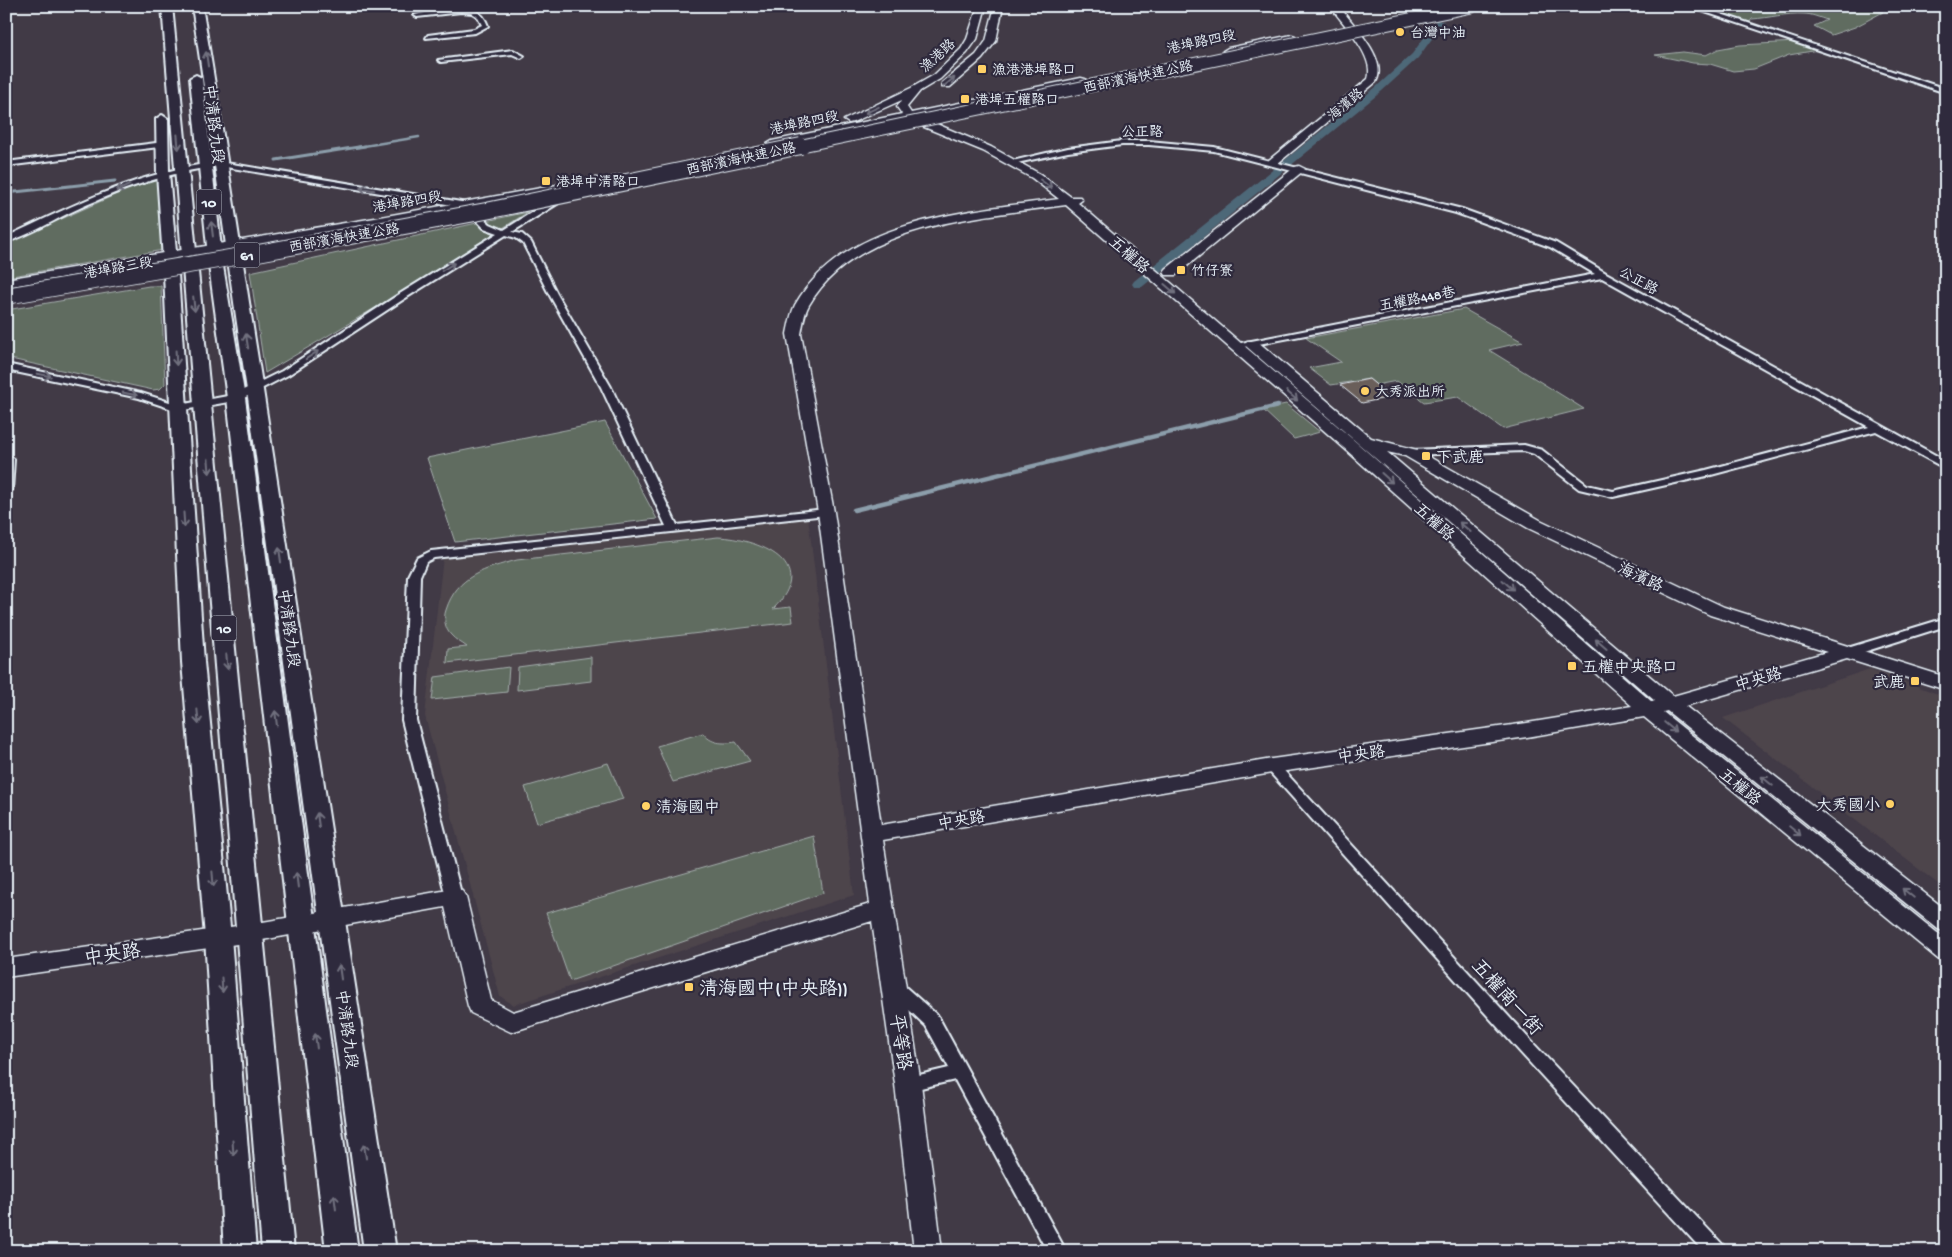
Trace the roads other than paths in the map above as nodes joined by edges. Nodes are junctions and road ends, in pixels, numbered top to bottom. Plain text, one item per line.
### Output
1 (167, 6) edge
2 (187, 6) edge
3 (197, 6) edge
4 (982, 6) edge
5 (999, 6) edge
6 (1334, 6) edge
7 (1443, 6) edge
8 (1455, 6) edge
9 (1474, 6) edge
10 (1486, 6) edge
11 (1690, 6) edge
12 (417, 15) dead end
13 (1351, 29) junction
14 (428, 37) dead end
15 (521, 56) dead end
16 (441, 60) dead end
17 (916, 89) junction
18 (938, 90) dead end
19 (1946, 91) edge
20 (161, 104) dead end
21 (922, 114) junction
22 (908, 116) junction
23 (940, 120) junction
24 (822, 133) junction
25 (164, 144) junction
26 (1025, 159) junction
27 (1012, 162) junction
28 (1273, 162) junction
29 (6, 164) edge
30 (205, 164) junction
31 (220, 164) junction
32 (1299, 169) junction
33 (172, 171) junction
34 (559, 199) junction
35 (1082, 202) junction
36 (467, 206) junction
37 (476, 216) junction
38 (504, 233) junction
39 (6, 240) edge
40 (232, 246) junction
41 (215, 249) junction
42 (1155, 259) dead end
43 (235, 262) junction
44 (180, 264) junction
45 (216, 266) junction
46 (1171, 272) junction
47 (1603, 276) junction
48 (6, 283) edge
49 (6, 290) edge
50 (6, 296) edge
51 (6, 302) edge
52 (1252, 344) junction
53 (1236, 346) junction
54 (6, 367) edge
55 (246, 394) junction
56 (204, 404) junction
57 (178, 408) junction
58 (1877, 428) junction
59 (1358, 443) junction
60 (1411, 453) junction
61 (6, 457) edge
62 (1946, 466) edge
63 (6, 490) edge
64 (826, 512) junction
65 (673, 529) junction
66 (1946, 622) edge
67 (1846, 652) junction
68 (1946, 684) edge
69 (1669, 703) junction
70 (1648, 710) junction
71 (1272, 766) junction
72 (871, 834) junction
73 (454, 897) junction
74 (882, 909) junction
75 (333, 920) junction
76 (1946, 923) edge
77 (302, 925) junction
78 (251, 933) junction
79 (218, 937) junction
80 (1946, 953) edge
81 (6, 968) edge
82 (894, 985) junction
83 (960, 1072) junction
84 (908, 1084) junction
85 (240, 1251) edge
86 (278, 1251) edge
87 (342, 1251) edge
88 (380, 1251) edge
89 (928, 1251) edge
90 (1057, 1251) edge
91 (1716, 1251) edge

1 -> 33 main road, 10
2 - 30 main road, 中清路九段 / 10
31 -> 3 main road, 中清路九段
4 - 17 street, 漁港路
18 -> 5 street, 漁港路
6 - 13 street, 海濱路
7 - 13 street, 港埠路四段
8 - 49 highway, 西部濱海快速公路 / 61
9 - 50 highway, 西部濱海快速公路 / 61, bridge
10 - 13 street, 港埠路四段
11 - 19 street
12 - 14 street
13 - 21 street, 港埠路四段
13 - 23 street, 港埠路四段
13 - 28 street, 海濱路
15 - 16 street
17 - 22 street, 漁港路
17 -> 24 street
20 - 25 main road
21 - 22 street, 五權路
21 - 23 street, 港埠路四段
21 - 27 street, 五權路
21 - 34 street, 港埠路四段
22 - 24 street, 港埠路四段
23 - 26 street, 五權路
24 - 36 street, 港埠路四段
25 - 29 street
25 - 33 main road
26 - 27 street, 公正路
26 - 28 street, 公正路
26 - 35 street, 五權路
27 -> 35 street, 五權路
28 - 32 street, 公正路
30 - 31 street
30 - 33 street
41 -> 30 main road, 中清路九段 / 10
36 -> 31 street
31 - 40 main road, 中清路九段
32 - 46 street
32 - 47 street, 公正路
33 -> 39 street
33 - 44 main road, 10
34 - 37 street, 港埠路四段
34 - 38 street
35 -> 53 street, 五權路
35 - 64 street, 平等路
36 - 37 street
36 - 40 street, 港埠路四段
37 - 38 street
37 - 43 street, 港埠路四段
55 -> 38 street
38 - 65 street
40 - 41 street, 港埠路四段
40 - 43 main road, 中清路九段
41 - 44 street, 港埠路四段
41 - 45 main road, 中清路九段 / 10
42 - 46 street, 五權路
43 - 45 street, 港埠路三段
55 -> 43 main road, 中清路九段
44 - 45 street, 港埠路三段
44 - 48 street, 港埠路三段
44 - 51 street, 港埠路三段
44 -> 56 main road, 10
44 -> 57 main road
45 - 55 main road, 中清路九段 / 10
46 - 52 street, 五權路
47 - 52 street, 五權路448巷
47 - 58 street, 公正路
52 - 53 street, 五權路448巷
52 - 59 street, 五權路
53 -> 59 street, 五權路
54 -> 57 street
55 - 56 street
75 -> 55 main road, 中清路九段
77 -> 55 main road, 中清路九段 / 10
56 - 57 street
56 -> 78 main road, 10
57 -> 79 main road
58 - 60 street
58 - 62 street, 公正路
59 - 60 street, 海濱路
69 -> 59 street, 五權路
59 -> 70 street, 五權路
60 - 67 street, 海濱路
61 - 63 street
64 - 65 street
64 - 72 street, 平等路
65 - 73 street
66 - 67 street
67 - 68 street, 海濱路
67 - 69 street, 中央路
69 - 70 street, 中央路
76 -> 69 street, 五權路
70 - 71 street, 中央路
70 -> 80 street, 五權路
71 - 72 street, 中央路
71 - 91 street, 五權南一街
72 - 74 street, 平等路
73 - 74 street
73 - 75 street, 中央路
74 - 82 street, 平等路
75 - 77 street, 中央路
88 -> 75 main road, 中清路九段
77 - 78 street, 中央路
87 -> 77 main road, 中清路九段 / 10
78 - 79 street, 中央路
78 - 86 main road, 10
79 - 81 street, 中央路
79 -> 85 main road
82 - 83 street
82 - 84 street, 平等路
83 - 84 street
83 - 90 street
84 - 89 street, 平等路

